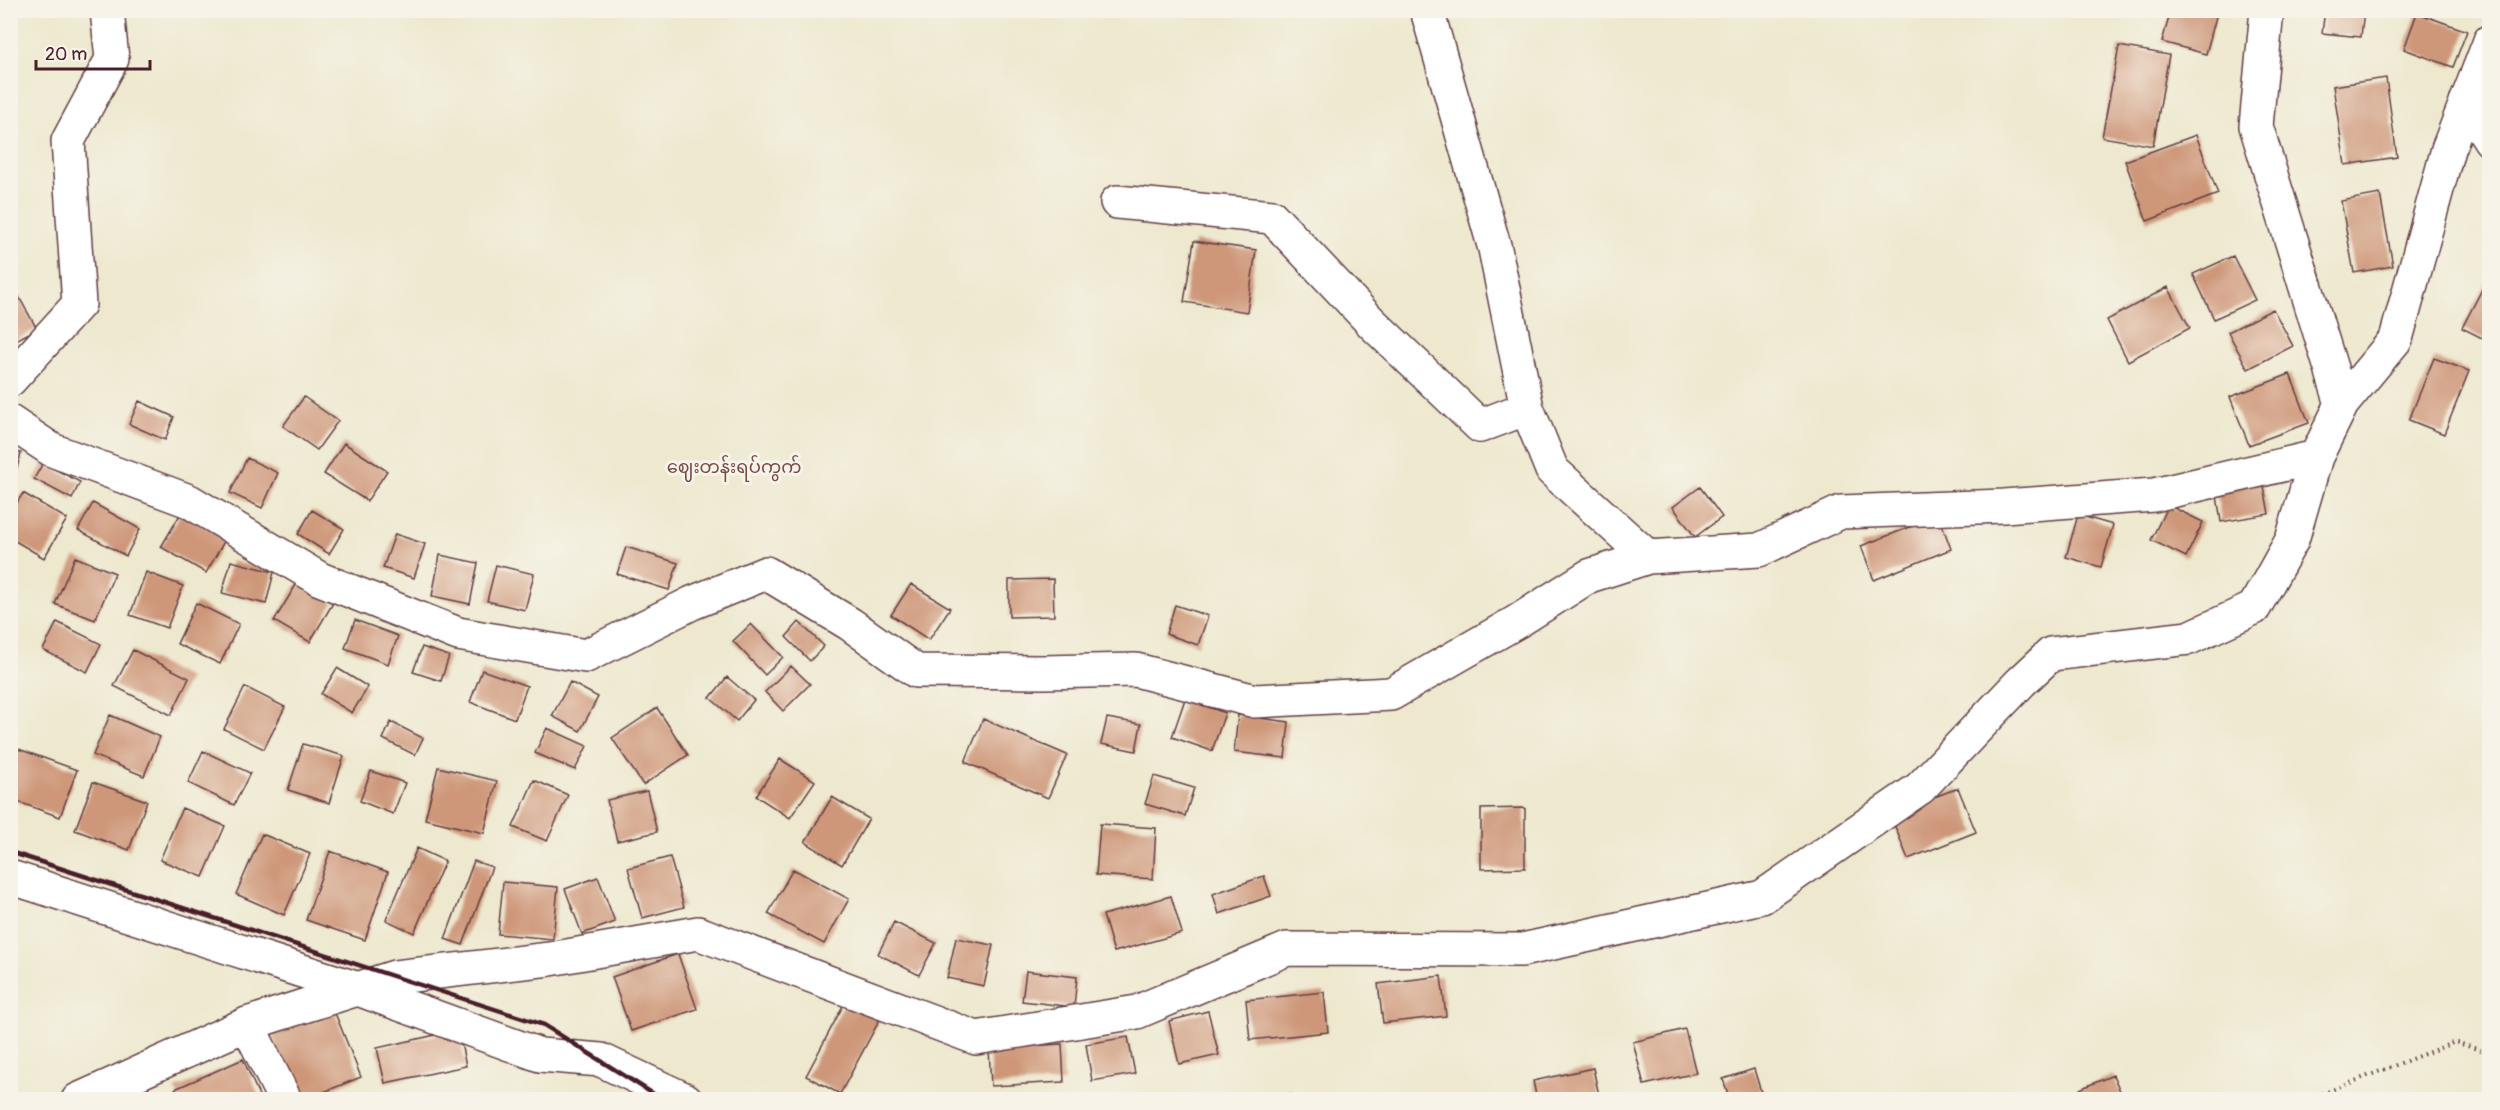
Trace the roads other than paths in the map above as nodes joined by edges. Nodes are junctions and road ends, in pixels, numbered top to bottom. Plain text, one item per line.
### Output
1 (107, 10) edge
2 (1427, 10) edge
3 (2266, 10) edge
4 (2490, 41) edge
5 (2466, 102) junction
6 (2490, 140) edge
7 (1117, 202) dead end
8 (10, 380) edge
9 (2342, 404) junction
10 (1527, 408) junction
11 (10, 422) edge
12 (2316, 457) junction
13 (1648, 557) junction
14 (10, 877) edge
15 (358, 989) junction
16 (247, 1024) junction
17 (78, 1100) edge
18 (285, 1100) edge
19 (686, 1100) edge

1 - 8 street
2 - 10 street
3 - 9 street
4 - 5 street
5 - 6 street
5 - 9 street
7 - 10 street
9 - 12 street
10 - 13 street
11 - 13 street
12 - 13 street
12 - 15 street
14 - 15 street
15 - 16 street
15 - 19 street
16 - 17 street
16 - 18 street

